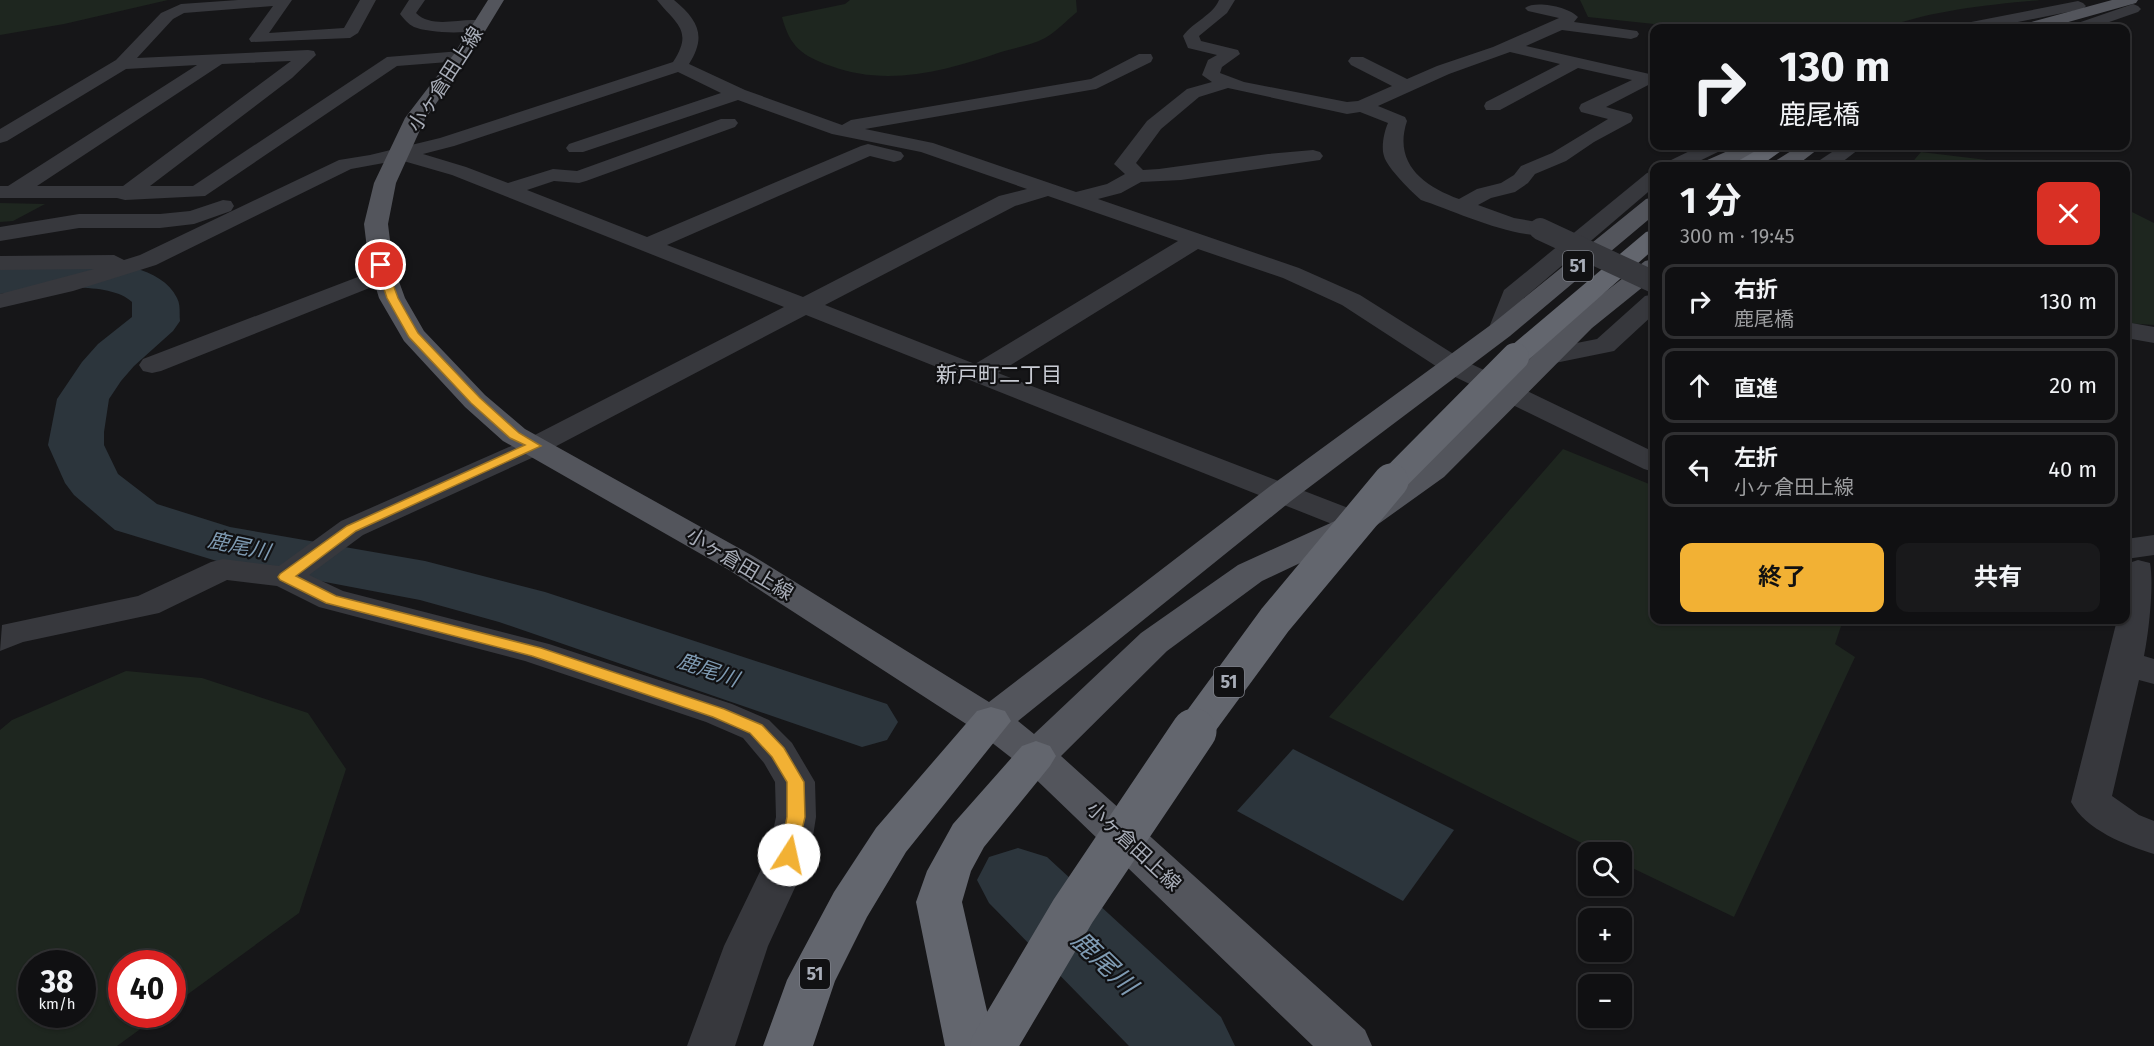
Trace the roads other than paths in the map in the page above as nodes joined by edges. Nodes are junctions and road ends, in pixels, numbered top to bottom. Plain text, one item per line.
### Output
1 (303, 0) edge
2 (368, 0) edge
3 (417, 0) edge
4 (665, 0) edge
5 (1227, 0) edge
6 (285, 1) edge
7 (2131, 4) edge
8 (2078, 6) dead end
9 (1532, 12) edge
10 (488, 13) edge
11 (1986, 24) edge
12 (2047, 24) edge
13 (2087, 24) edge
14 (1559, 26) junction
15 (1631, 34) dead end
16 (1509, 47) junction
17 (461, 56) junction
18 (1145, 58) dead end
19 (1570, 59) junction
20 (217, 61) junction
21 (1357, 61) dead end
22 (122, 64) junction
23 (679, 66) junction
24 (1229, 82) junction
25 (1407, 85) junction
26 (739, 94) junction
27 (1362, 106) junction
28 (1493, 106) dead end
29 (728, 123) dead end
30 (839, 130) junction
31 (0, 137) edge
32 (926, 147) junction
33 (576, 148) dead end
34 (1707, 150) edge
35 (1746, 150) edge
36 (1772, 150) edge
37 (1806, 150) edge
38 (1847, 150) edge
39 (399, 153) junction
40 (1313, 156) dead end
41 (900, 157) junction
42 (1682, 162) edge
43 (1721, 162) edge
44 (1752, 162) edge
45 (1789, 162) edge
46 (1830, 162) edge
47 (345, 164) junction
48 (1137, 176) junction
49 (1650, 180) edge
50 (507, 190) junction
51 (1046, 190) junction
52 (7, 192) edge
53 (125, 194) junction
54 (1022, 197) junction
55 (1072, 199) junction
56 (1462, 206) junction
57 (1650, 208) edge
58 (0, 234) edge
59 (194, 238) junction
60 (1196, 240) junction
61 (1650, 240) edge
62 (647, 245) junction
63 (0, 251) edge
64 (148, 260) junction
65 (0, 263) edge
66 (1650, 269) edge
67 (384, 274) junction
68 (1650, 280) edge
69 (0, 301) edge
70 (1650, 305) edge
71 (807, 306) junction
72 (2130, 331) edge
73 (2154, 335) edge
74 (1522, 348) junction
75 (152, 365) dead end
76 (1454, 366) junction
77 (976, 374) junction
78 (1511, 395) junction
79 (535, 446) junction
80 (1650, 461) edge
81 (1280, 494) junction
82 (1358, 523) junction
83 (2139, 559) edge
84 (285, 577) junction
85 (0, 639) edge
86 (2140, 667) edge
87 (991, 721) junction
88 (1036, 756) junction
89 (2154, 838) edge
90 (711, 1046) edge
91 (788, 1046) edge
92 (970, 1046) edge
93 (993, 1046) edge
94 (1347, 1046) edge

1 - 6 street
2 - 6 street
3 - 10 street
4 - 23 street
5 - 24 street
6 - 22 street
7 - 12 main road
7 - 13 street
8 - 11 street
9 - 14 street
10 - 17 main road, 小ヶ倉田上線
14 - 15 street
14 - 16 street
16 - 19 street
16 - 25 street
17 - 39 main road, 小ヶ倉田上線
17 - 53 street
18 - 30 street
19 - 28 street
19 - 56 street
20 - 22 street
20 - 52 street
20 - 53 street
21 - 25 street
22 - 31 street
23 - 26 street
23 - 39 street
24 - 27 street
24 - 48 street
25 - 27 street
26 - 30 street
26 - 33 street
27 - 56 street
29 - 50 street
30 - 32 street
32 - 41 street
32 - 51 street
34 - 42 street
35 - 43 main road
36 - 44 highway
37 - 45 main road
38 - 46 street
39 - 47 street
39 - 50 street
39 - 67 main road, 小ヶ倉田上線
40 - 48 street
41 - 54 street
41 - 62 street
47 - 58 street
47 - 59 street
48 - 55 street
49 - 74 street
50 - 62 street
51 - 54 street
51 - 55 street
52 - 53 street
54 - 71 street
55 - 60 street
56 - 68 street, bridge
57 - 74 main road, 51
59 - 63 street
59 - 64 street
60 - 76 street
60 - 77 street
61 - 74 highway, 51
62 - 71 street
64 - 65 street
64 - 69 street
66 - 74 main road, 51
67 - 75 street
67 - 79 main road, 小ヶ倉田上線
70 - 74 street
71 - 77 street
71 - 79 street
72 - 73 street
74 - 76 main road, 51
74 - 78 main road, 51
74 - 93 highway, 51, bridge
76 - 78 street
76 - 81 main road, 51
77 - 81 street
78 - 80 street
78 - 82 main road, 51
79 - 84 street
79 - 87 main road, 小ヶ倉田上線
81 - 82 street
81 - 87 main road, 51
82 - 88 main road, 51
83 - 86 street
84 - 85 street
84 - 90 street
86 - 89 street
87 - 88 main road, 小ヶ倉田上線
87 - 91 highway, 51
88 - 92 highway, 51
88 - 94 main road, 小ヶ倉田上線

